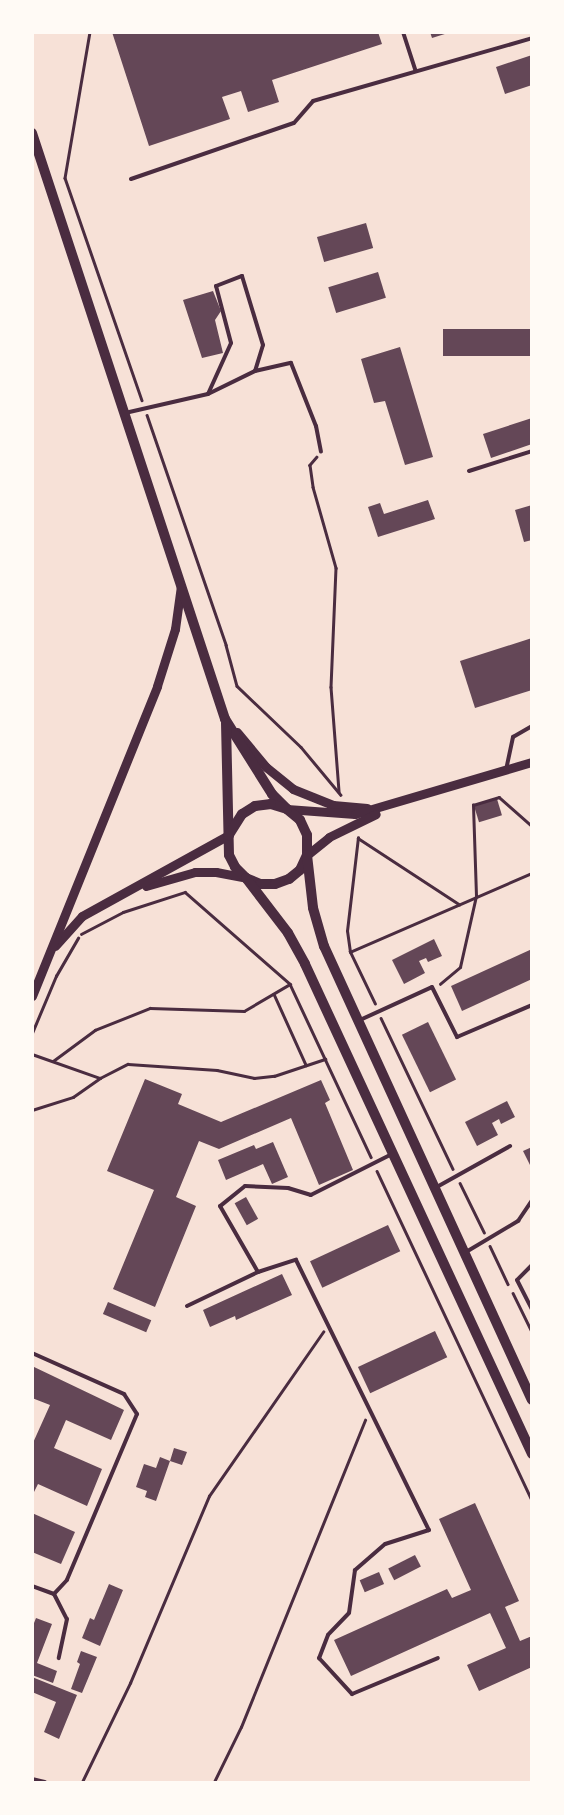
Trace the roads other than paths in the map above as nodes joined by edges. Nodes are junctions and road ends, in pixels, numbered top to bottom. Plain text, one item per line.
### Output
1 (403, 32) edge
2 (532, 38) edge
3 (415, 70) junction
4 (32, 133) edge
5 (131, 179) dead end
6 (255, 371) junction
7 (208, 394) junction
8 (125, 413) junction
9 (532, 451) edge
10 (321, 452) road end
11 (469, 471) dead end
12 (181, 584) junction
13 (225, 719) junction
14 (532, 726) edge
15 (532, 762) edge
16 (506, 770) junction
17 (394, 805) junction
18 (287, 809) junction
19 (229, 835) junction
20 (307, 855) junction
21 (246, 878) junction
22 (129, 891) junction
23 (52, 950) junction
24 (32, 996) edge
25 (532, 1005) edge
26 (358, 1021) junction
27 (510, 1146) dead end
28 (392, 1154) junction
29 (434, 1188) junction
30 (532, 1200) edge
31 (464, 1253) junction
32 (532, 1264) edge
33 (258, 1272) junction
34 (187, 1306) dead end
35 (532, 1309) edge
36 (32, 1353) edge
37 (529, 1386) edge
38 (532, 1400) edge
39 (532, 1454) edge
40 (32, 1586) edge
41 (54, 1594) junction
42 (59, 1658) dead end
43 (438, 1658) dead end
44 (32, 1779) edge
45 (45, 1782) edge

1 - 3 lane
2 - 3 lane
3 - 5 lane
4 - 8 main road
6 - 7 lane
6 - 7 lane
6 - 10 lane
7 - 8 lane
8 - 12 main road
9 - 11 lane
12 - 13 main road
12 - 23 street
13 - 17 street
13 - 18 main road
13 - 19 main road
14 - 16 lane
15 - 16 street
16 - 17 street
17 - 18 street
17 - 20 street
18 - 19 main road
18 - 20 main road
19 - 21 main road
19 - 22 street
20 - 21 main road
20 - 26 main road
21 - 22 street
21 - 28 main road
22 - 23 street
23 - 24 street
25 - 26 lane
26 - 29 main road
27 - 29 lane
28 - 33 lane
28 - 39 main road
29 - 31 main road
30 - 31 lane
31 - 37 main road
32 - 35 lane
33 - 34 lane
33 - 43 lane
36 - 41 lane
37 - 38 main road
40 - 41 lane
41 - 42 lane
44 - 45 lane

